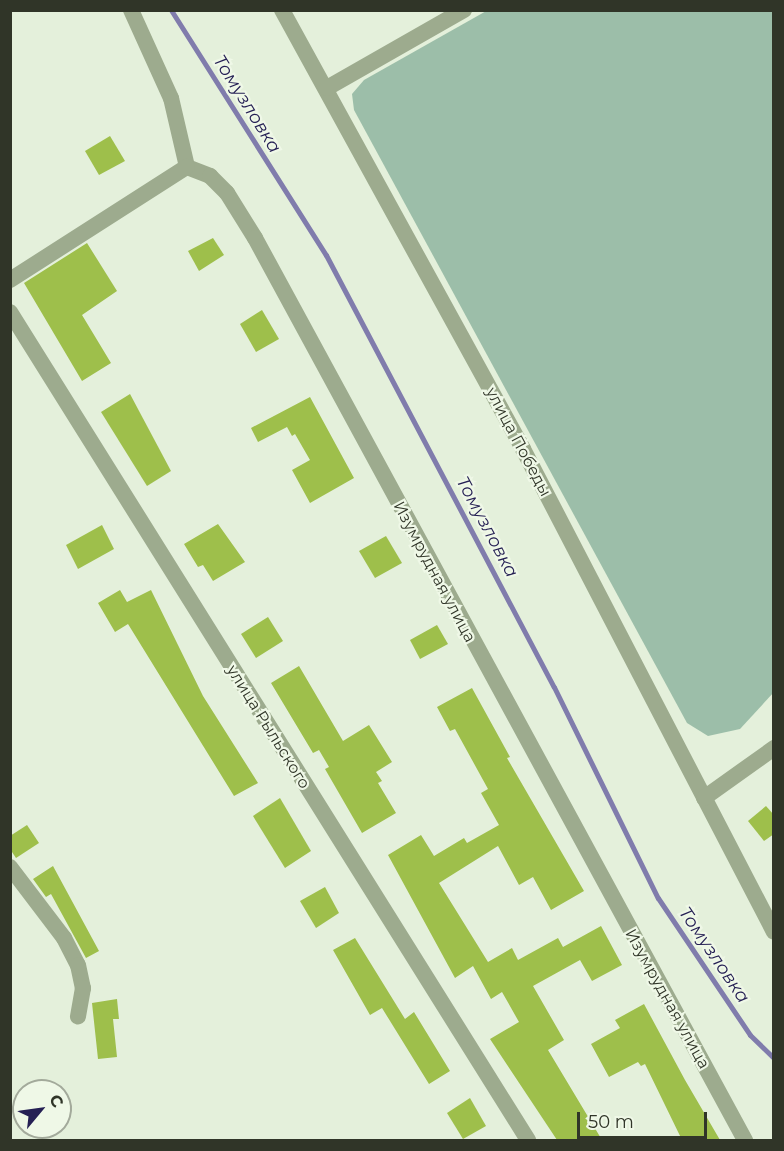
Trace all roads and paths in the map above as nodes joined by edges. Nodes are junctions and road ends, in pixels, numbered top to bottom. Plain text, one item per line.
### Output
1 (131, 10) edge
2 (282, 10) edge
3 (464, 10) edge
4 (327, 88) junction
5 (187, 167) junction
6 (10, 280) edge
7 (10, 312) edge
8 (774, 748) edge
9 (704, 798) junction
10 (10, 867) edge
11 (774, 932) edge
12 (78, 1017) dead end
13 (528, 1140) edge
14 (745, 1140) edge

1 - 5 street
2 - 4 street, улица Победы
3 - 4 street
4 - 9 street, улица Победы
5 - 6 street
5 - 14 street, Изумрудная улица
7 - 13 street, улица Рыльского
8 - 9 street
9 - 11 street, улица Победы
10 - 12 street

